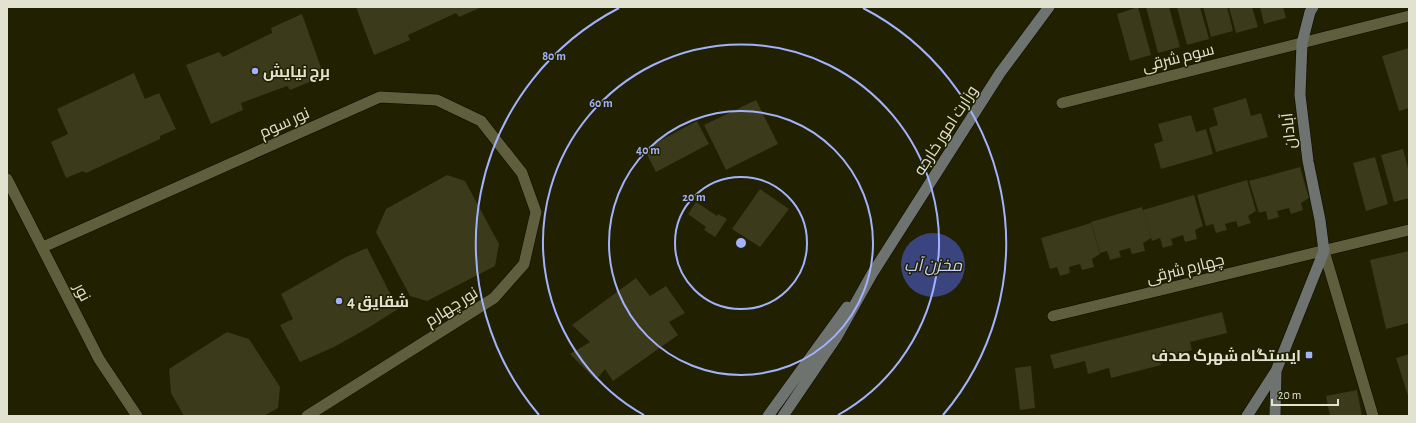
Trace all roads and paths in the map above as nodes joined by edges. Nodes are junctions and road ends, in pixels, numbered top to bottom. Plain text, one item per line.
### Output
1 (1049, 7) edge
2 (1313, 7) edge
3 (1409, 16) edge
4 (1302, 43) junction
5 (1062, 103) dead end
6 (522, 173) joint
7 (7, 179) edge
8 (1409, 230) edge
9 (43, 247) junction
10 (1324, 251) junction
11 (872, 274) junction
12 (1053, 316) dead end
13 (1276, 371) junction
14 (137, 416) edge
15 (307, 416) edge
16 (768, 416) edge
17 (783, 416) edge
18 (1247, 416) edge
19 (1275, 416) edge
20 (1373, 416) edge

1 - 11 main road, وزارت امور خارجه
2 - 4 main road, آبادان
3 - 4 street, سوم شرقی
4 - 5 street, سوم شرقی
4 - 10 main road, آبادان
6 - 9 street, نور سوم
6 - 15 street, نور چهارم
7 - 9 street, نور
8 - 10 street, چهارم شرقی
9 - 14 street, نور
10 - 12 street, چهارم شرقی
10 - 13 main road, آبادان
10 - 20 street, آبادان
11 - 16 main road, وزارت امور خارجه
11 - 17 main road, وزارت امور خارجه
13 - 18 main road, آبادان
13 - 19 main road, آبادان

